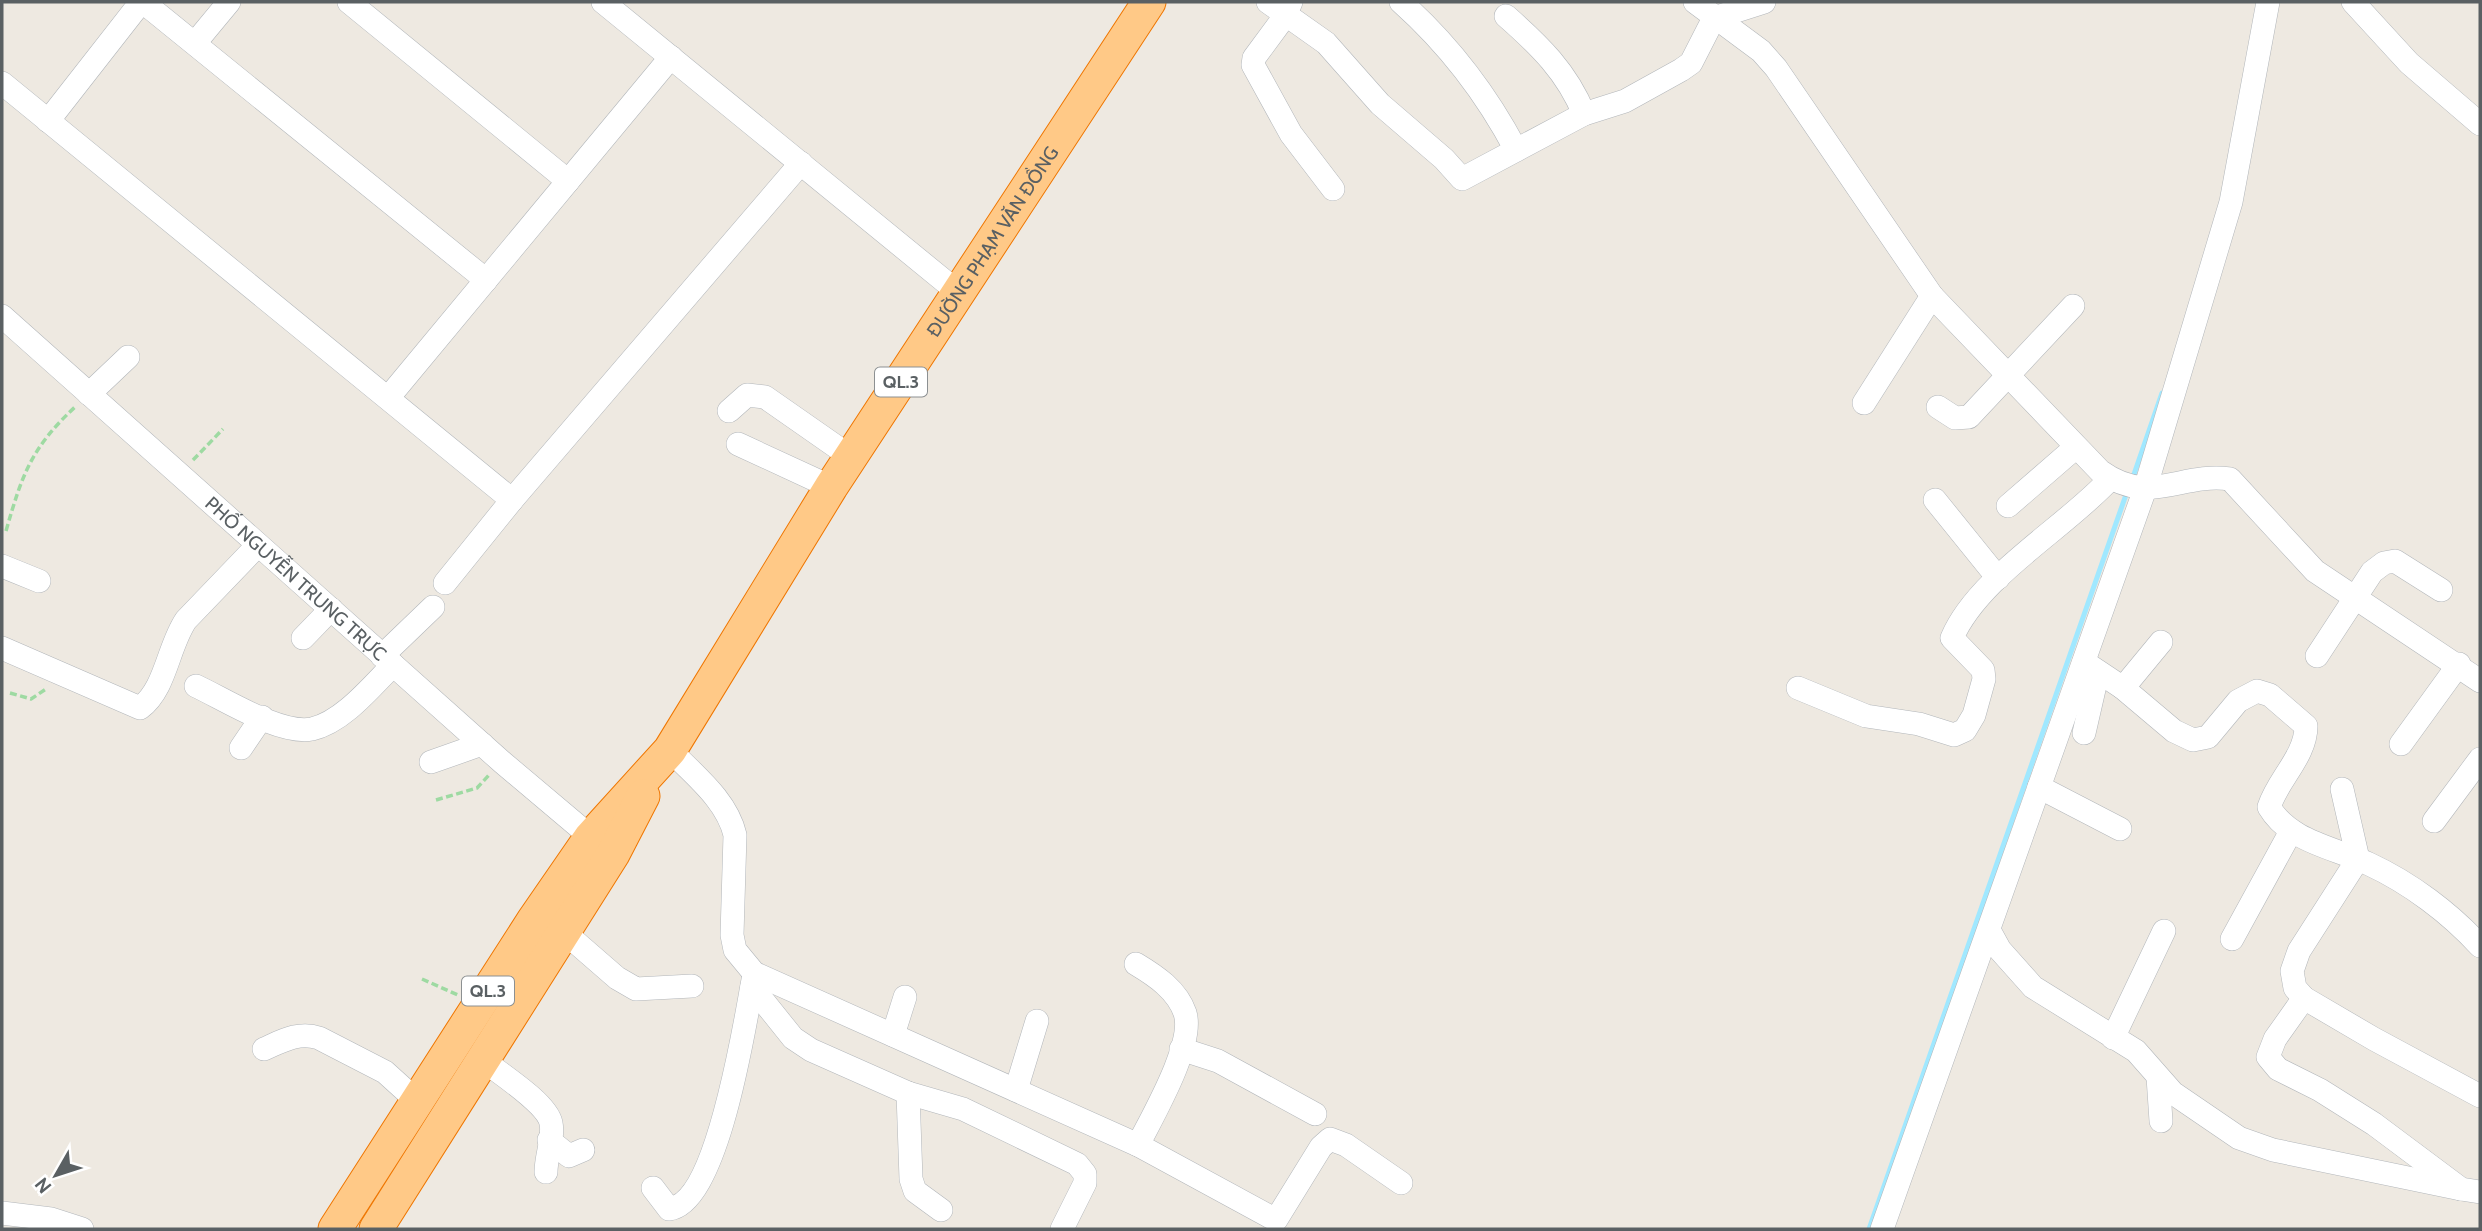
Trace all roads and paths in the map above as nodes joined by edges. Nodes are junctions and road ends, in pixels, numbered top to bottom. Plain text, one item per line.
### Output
1 (142, 2) edge
2 (229, 2) edge
3 (349, 2) edge
4 (603, 2) edge
5 (1149, 2) edge
6 (1401, 2) edge
7 (1695, 2) edge
8 (1764, 2) edge
9 (2268, 2) edge
10 (2353, 2) edge
11 (1282, 6) edge
12 (1506, 16) dead end
13 (1714, 18) junction
14 (195, 44) junction
15 (671, 57) junction
16 (2, 83) edge
17 (1584, 114) junction
18 (48, 121) junction
19 (2480, 124) edge
20 (1516, 150) junction
21 (801, 163) junction
22 (568, 181) junction
23 (1333, 189) dead end
24 (486, 280) junction
25 (960, 293) junction
26 (1933, 296) junction
27 (2073, 306) dead end
28 (4, 325) edge
29 (128, 357) dead end
30 (2008, 376) junction
31 (89, 394) junction
32 (388, 398) junction
33 (1864, 403) dead end
34 (1938, 407) dead end
35 (729, 411) dead end
36 (223, 429) dead end
37 (738, 444) dead end
38 (2076, 447) junction
39 (851, 457) junction
40 (179, 474) junction
41 (2128, 484) junction
42 (831, 487) junction
43 (512, 500) junction
44 (1935, 500) dead end
45 (2008, 506) dead end
46 (6, 531) dead end
47 (258, 545) junction
48 (2, 566) edge
49 (1998, 578) junction
50 (39, 581) dead end
51 (445, 583) dead end
52 (2441, 590) dead end
53 (2356, 598) junction
54 (432, 607) dead end
55 (331, 609) junction
56 (303, 638) dead end
57 (2161, 642) dead end
58 (2, 648) edge
59 (2317, 656) dead end
60 (388, 660) junction
61 (2459, 664) junction
62 (2091, 667) junction
63 (60, 675) junction
64 (2480, 681) edge
65 (196, 686) dead end
66 (1798, 688) dead end
67 (2123, 688) junction
68 (10, 694) dead end
69 (262, 717) junction
70 (2084, 733) dead end
71 (482, 744) junction
72 (2401, 744) dead end
73 (241, 748) dead end
74 (664, 757) junction
75 (2480, 759) edge
76 (431, 762) dead end
77 (502, 762) junction
78 (2039, 787) junction
79 (2342, 789) dead end
80 (436, 800) dead end
81 (2434, 821) dead end
82 (2120, 829) dead end
83 (2291, 833) junction
84 (591, 837) junction
85 (2358, 859) junction
86 (1989, 930) junction
87 (2164, 931) dead end
88 (564, 932) junction
89 (2232, 939) dead end
90 (2480, 946) edge
91 (1136, 964) dead end
92 (422, 979) dead end
93 (753, 980) junction
94 (692, 986) dead end
95 (905, 996) dead end
96 (2304, 998) junction
97 (478, 1005) junction
98 (1037, 1021) dead end
99 (893, 1035) junction
100 (2113, 1038) junction
101 (264, 1049) dead end
102 (1181, 1049) junction
103 (482, 1060) junction
104 (2158, 1077) junction
105 (1016, 1090) junction
106 (908, 1093) junction
107 (2480, 1096) edge
108 (417, 1101) junction
109 (1315, 1114) dead end
110 (2161, 1121) dead end
111 (549, 1140) junction
112 (1138, 1145) junction
113 (583, 1150) dead end
114 (546, 1172) dead end
115 (1401, 1183) dead end
116 (653, 1188) dead end
117 (2470, 1191) edge
118 (941, 1210) dead end
119 (2, 1213) edge
120 (82, 1229) edge
121 (335, 1229) edge
122 (376, 1229) edge
123 (1062, 1229) edge
124 (1882, 1229) edge

1 - 14 street
1 - 18 street
2 - 14 street
3 - 22 street
4 - 15 street
5 - 25 highway, ĐƯỜNG PHẠM VĂN ĐỒNG / QL.3
6 - 20 street
7 - 13 street
8 - 13 street
9 - 41 street
10 - 19 street
11 - 20 street
11 - 23 street
12 - 17 street
13 - 17 street
13 - 26 street
14 - 24 street
15 - 21 street
15 - 22 street
16 - 18 street
17 - 20 street
18 - 32 street
21 - 25 street
21 - 43 street
22 - 24 street
24 - 32 street
25 - 39 highway, ĐƯỜNG PHẠM VĂN ĐỒNG / QL.3
26 - 30 street
26 - 33 street
27 - 30 street
28 - 31 street, PHỐ NGUYỄN TRUNG TRỰC
29 - 31 street
30 - 34 street
30 - 38 street
31 - 40 street, PHỐ NGUYỄN TRUNG TRỰC
31 - 46 path
32 - 43 street
35 - 39 street
36 - 40 path
37 - 42 street
38 - 41 street
38 - 45 street
39 - 42 highway, ĐƯỜNG PHẠM VĂN ĐỒNG / QL.3
40 - 47 street, PHỐ NGUYỄN TRUNG TRỰC
41 - 49 street
41 - 53 street
41 - 62 street
42 - 74 highway, ĐƯỜNG PHẠM VĂN ĐỒNG / QL.3
43 - 51 street
44 - 49 street
47 - 55 street, PHỐ NGUYỄN TRUNG TRỰC
47 - 63 street
48 - 50 street
49 - 66 street
52 - 53 street
53 - 59 street
53 - 61 street
54 - 60 street
55 - 56 street
55 - 60 street, PHỐ NGUYỄN TRUNG TRỰC
57 - 67 street
58 - 63 street
60 - 69 street
60 - 71 street, PHỐ NGUYỄN TRUNG TRỰC
61 - 64 street
61 - 72 street
62 - 67 street
62 - 70 street
62 - 78 street
63 - 68 path
65 - 69 street
67 - 83 street
69 - 73 street
71 - 76 street
71 - 77 street, PHỐ NGUYỄN TRUNG TRỰC
74 - 84 highway, ĐƯỜNG PHẠM VĂN ĐỒNG / QL.3
74 - 88 highway, ĐƯỜNG PHẠM VĂN ĐỒNG / QL.3
74 - 93 street
75 - 81 street
77 - 80 path
77 - 84 street, PHỐ NGUYỄN TRUNG TRỰC
78 - 82 street
78 - 86 street
79 - 85 street
83 - 85 street
83 - 89 street
84 - 97 highway, ĐƯỜNG PHẠM VĂN ĐỒNG / QL.3
85 - 90 street
85 - 96 street
86 - 100 street
86 - 124 street
87 - 100 street
88 - 94 street
88 - 103 highway, ĐƯỜNG PHẠM VĂN ĐỒNG / QL.3
91 - 102 street
92 - 97 path
93 - 99 street
93 - 106 street
93 - 116 street
95 - 99 street
96 - 107 street
96 - 117 street
97 - 108 highway, ĐƯỜNG PHẠM VĂN ĐỒNG / QL.3
98 - 105 street
99 - 105 street
100 - 104 street
101 - 108 street
102 - 109 street
102 - 112 street
103 - 111 street
103 - 122 highway, ĐƯỜNG PHẠM VĂN ĐỒNG / QL.3
104 - 110 street
104 - 117 street
105 - 112 street
106 - 118 street
106 - 123 street
108 - 121 highway, ĐƯỜNG PHẠM VĂN ĐỒNG / QL.3
111 - 113 street
111 - 114 street
112 - 115 street
119 - 120 street

